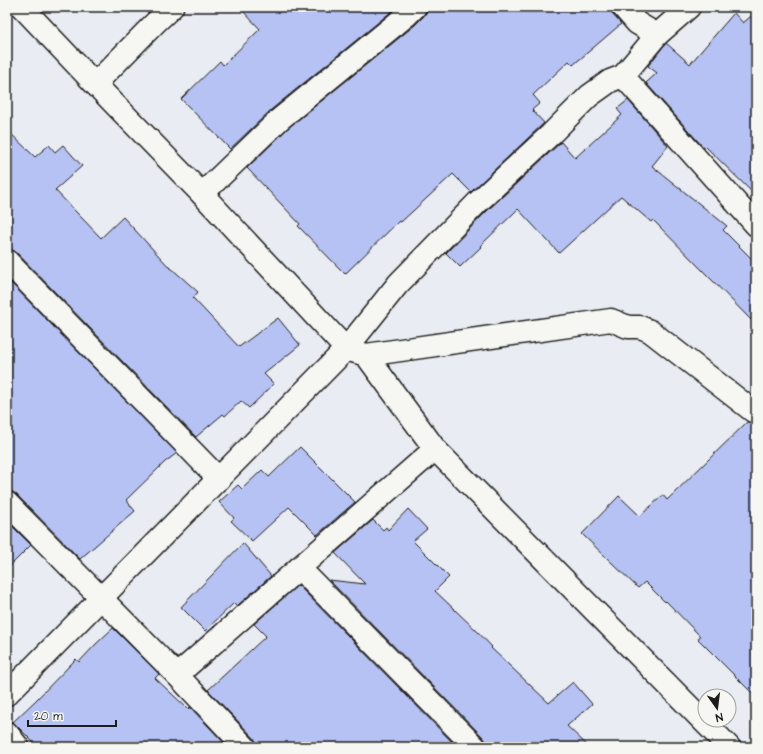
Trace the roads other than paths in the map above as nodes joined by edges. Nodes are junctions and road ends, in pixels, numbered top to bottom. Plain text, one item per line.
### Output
1 (22, 7) edge
2 (172, 7) edge
3 (415, 7) edge
4 (623, 7) edge
5 (689, 7) edge
6 (656, 35) junction
7 (623, 76) junction
8 (95, 84) junction
9 (202, 194) junction
10 (752, 212) edge
11 (7, 261) edge
12 (356, 352) junction
13 (753, 411) dead end
14 (435, 449) junction
15 (219, 479) junction
16 (7, 503) edge
17 (299, 568) junction
18 (101, 598) junction
19 (177, 675) junction
20 (7, 694) edge
21 (7, 734) edge
22 (723, 745) edge
23 (18, 747) edge
24 (246, 747) edge
25 (475, 747) edge

1 - 8 street
2 - 8 street
3 - 9 street
4 - 6 street
5 - 6 street
6 - 7 street
7 - 10 street
7 - 12 street
8 - 9 street
9 - 12 street
11 - 15 street
12 - 13 street
12 - 14 street
12 - 15 street
14 - 17 street
14 - 22 street
15 - 18 street
16 - 18 street
17 - 19 street
17 - 25 street
18 - 19 street
18 - 20 street
19 - 24 street
21 - 23 street

